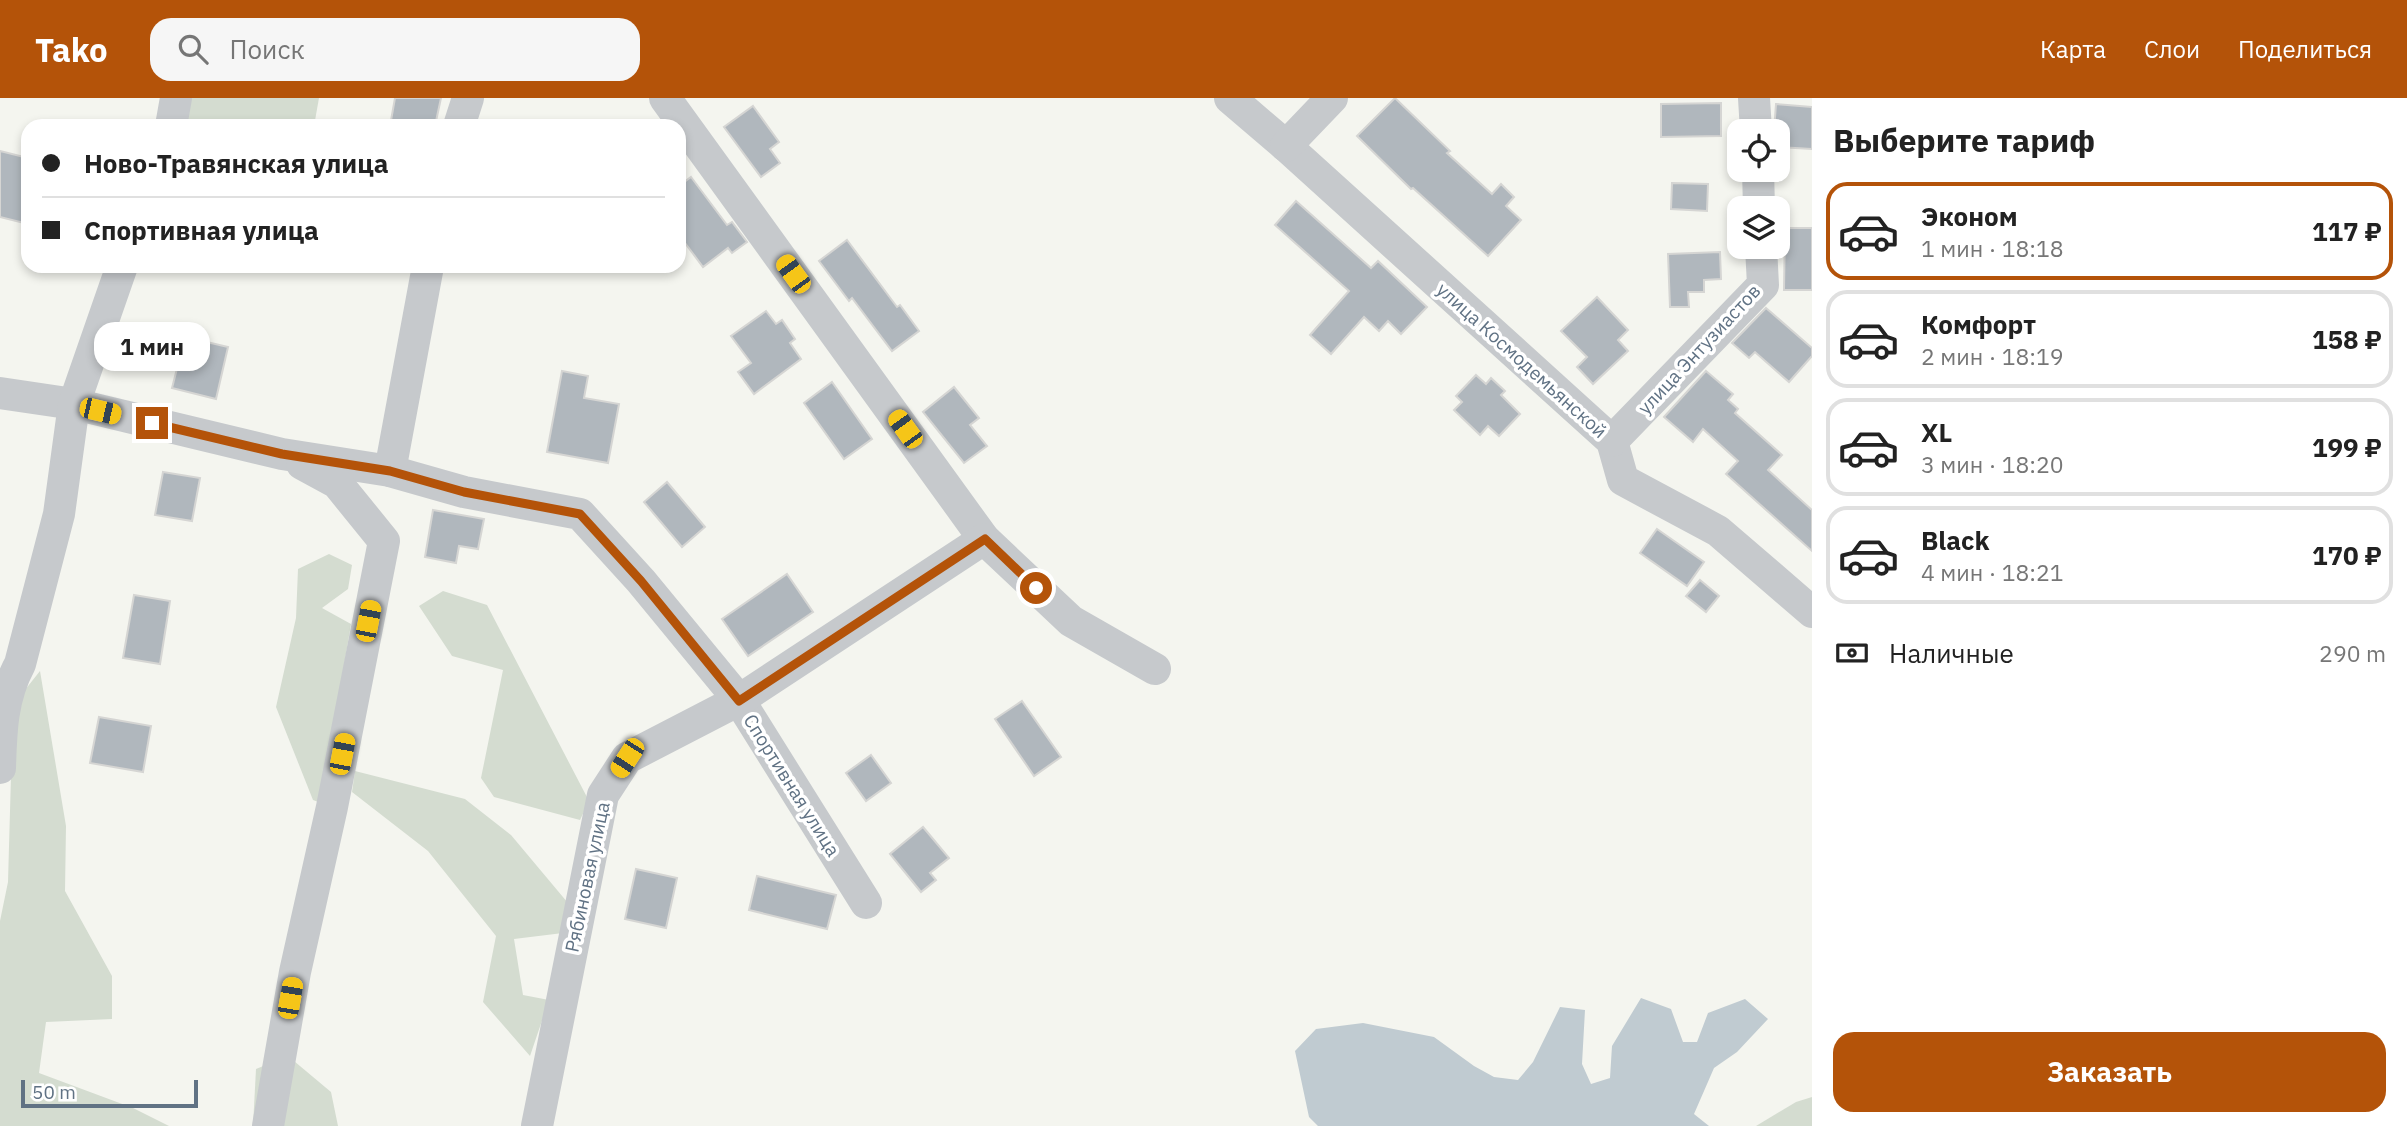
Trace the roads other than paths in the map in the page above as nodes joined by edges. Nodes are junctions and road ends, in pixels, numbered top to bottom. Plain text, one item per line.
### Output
1 (176, 98) edge
2 (468, 98) edge
3 (665, 98) edge
4 (1230, 98) edge
5 (1332, 98) edge
6 (1754, 98) edge
7 (173, 119) edge
8 (461, 119) edge
9 (680, 119) edge
10 (1755, 119) edge
11 (686, 127) edge
12 (1286, 146) junction
13 (1762, 259) edge
14 (119, 273) edge
15 (427, 273) edge
16 (0, 393) edge
17 (74, 404) junction
18 (1612, 441) junction
19 (282, 454) junction
20 (390, 471) junction
21 (985, 539) junction
22 (1812, 612) edge
23 (1156, 669) dead end
24 (739, 701) junction
25 (0, 768) edge
26 (866, 903) dead end
27 (268, 1126) edge
28 (537, 1126) edge

1 - 7 street
2 - 8 street
3 - 9 street
4 - 12 street, улица Космодемьянской
5 - 12 street
6 - 10 street
11 - 21 street
12 - 18 street, улица Космодемьянской
13 - 18 street, улица Энтузиастов
14 - 17 street
15 - 20 street
16 - 17 street, Спортивная улица
17 - 19 street, Спортивная улица
17 - 25 street
18 - 22 street, улица Космодемьянской
19 - 20 street, Спортивная улица
19 - 27 street
20 - 24 street, Спортивная улица
21 - 23 street
21 - 24 street, Рябиновая улица
24 - 26 street, Спортивная улица
24 - 28 street, Рябиновая улица

